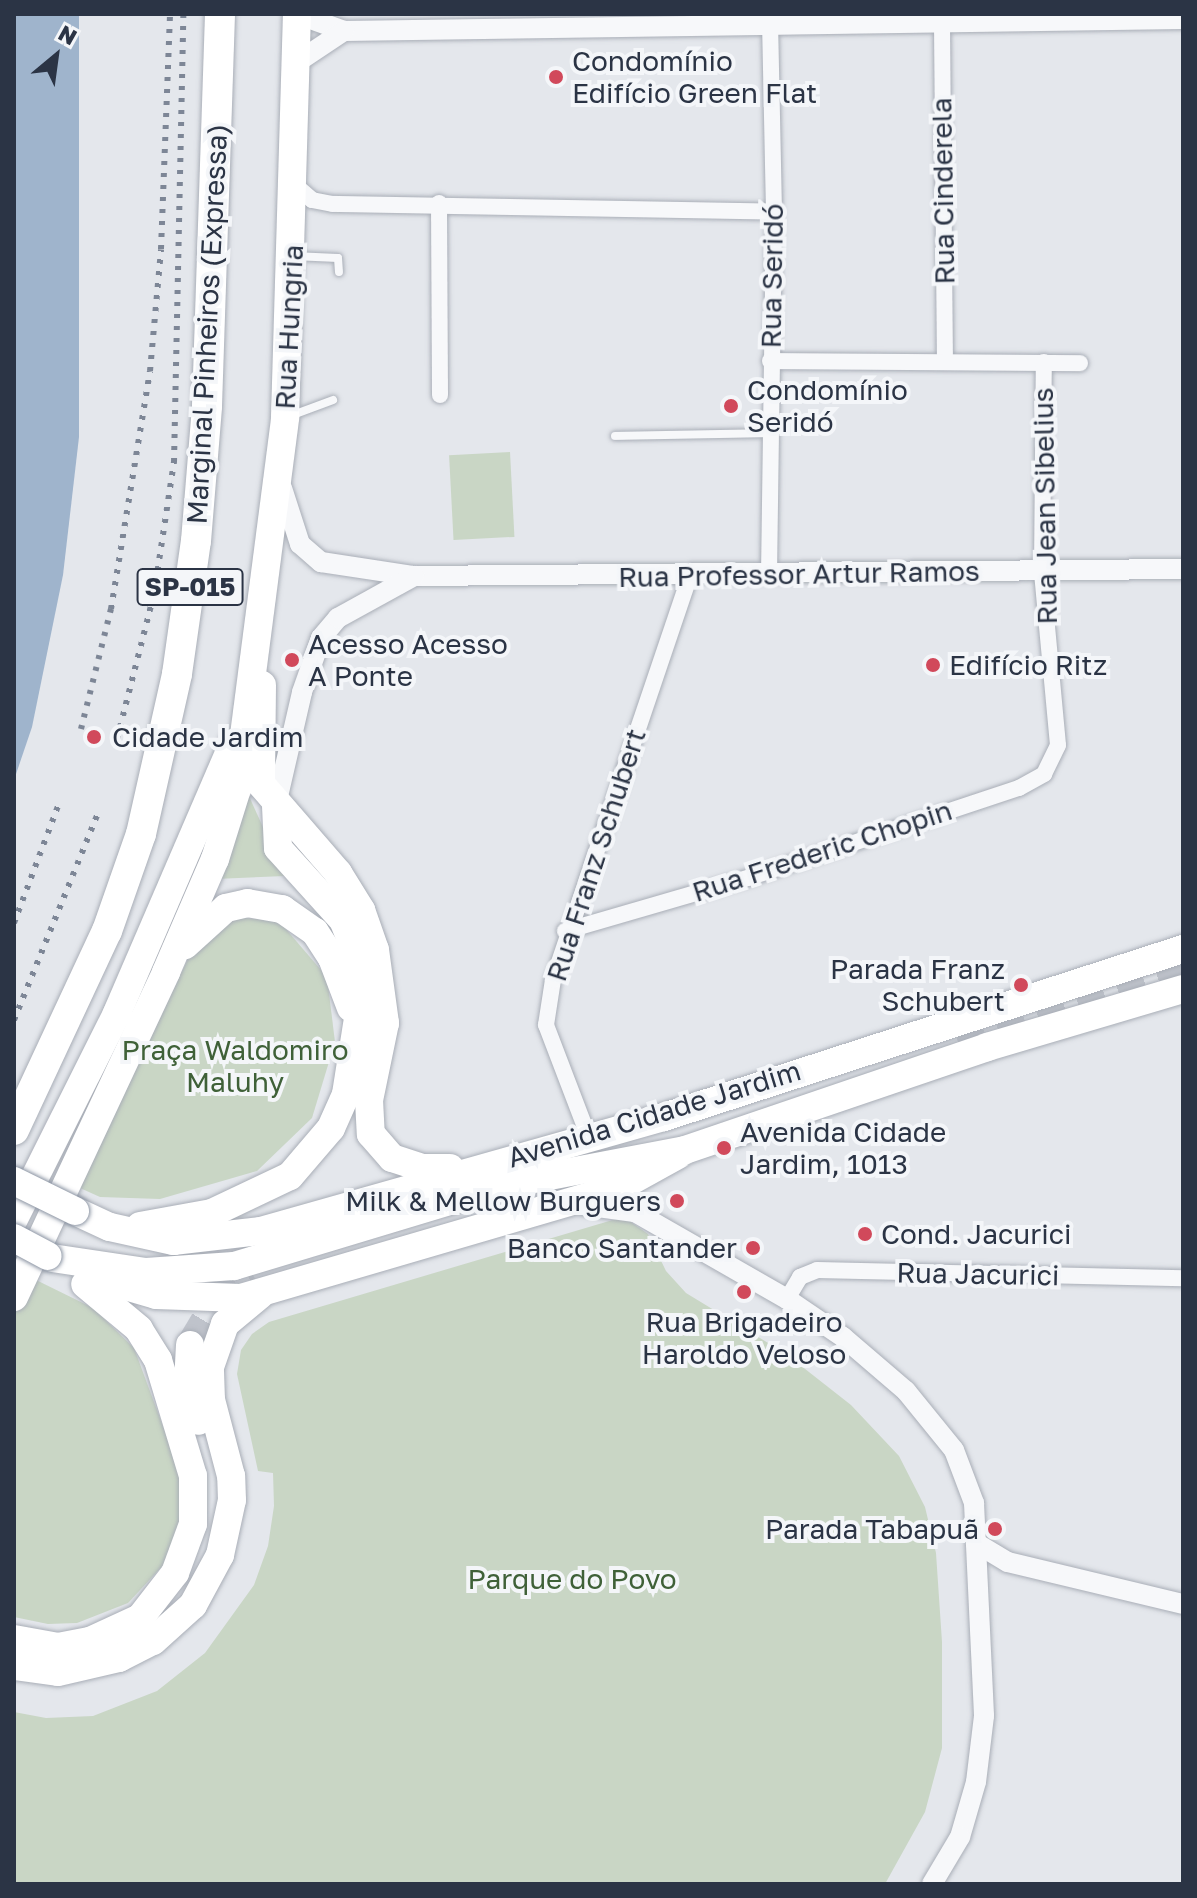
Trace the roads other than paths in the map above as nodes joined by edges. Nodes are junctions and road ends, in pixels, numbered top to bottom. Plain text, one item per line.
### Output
1 (220, 14) edge
2 (297, 14) edge
3 (1183, 19) edge
4 (682, 20) edge
5 (798, 20) edge
6 (493, 21) edge
7 (942, 24) junction
8 (770, 26) junction
9 (344, 31) junction
10 (296, 63) junction
11 (295, 185) junction
12 (439, 203) junction
13 (774, 212) junction
14 (293, 256) junction
15 (339, 272) dead end
16 (945, 359) junction
17 (770, 361) junction
18 (1044, 362) junction
19 (1080, 363) dead end
20 (440, 395) dead end
21 (333, 400) dead end
22 (285, 417) junction
23 (770, 433) junction
24 (615, 436) dead end
25 (278, 468) junction
26 (1183, 569) edge
27 (1042, 571) junction
28 (690, 575) junction
29 (769, 575) junction
30 (414, 576) junction
31 (259, 639) junction
32 (243, 721) junction
33 (1058, 745) joint
34 (276, 805) junction
35 (565, 931) junction
36 (1183, 949) edge
37 (166, 972) junction
38 (1183, 974) edge
39 (1183, 989) edge
40 (356, 1031) junction
41 (957, 1039) tunnel mouth
42 (987, 1047) junction
43 (14, 1130) edge
44 (588, 1135) junction
45 (685, 1150) junction
46 (474, 1169) junction
47 (14, 1181) edge
48 (548, 1209) junction
49 (14, 1219) edge
50 (110, 1227) junction
51 (261, 1231) junction
52 (14, 1238) edge
53 (50, 1257) junction
54 (1183, 1278) edge
55 (260, 1285) junction
56 (14, 1297) edge
57 (787, 1299) junction
58 (190, 1345) tunnel mouth
59 (976, 1543) junction
60 (1183, 1604) edge
61 (14, 1639) edge
62 (119, 1658) junction
63 (14, 1666) edge
64 (932, 1884) edge

1 - 43 highway, Marginal Pinheiros (Expressa) / SP-015
2 - 9 street
2 - 10 highway, Rua Hungria
3 - 7 street
4 - 6 street
4 - 8 street
5 - 7 street
5 - 8 street
6 - 9 street
7 - 16 street, Rua Cinderela
8 - 13 street, Rua Seridó
9 - 10 street
10 - 11 highway, Rua Hungria
11 - 12 street
11 - 14 highway, Rua Hungria
12 - 13 street
12 - 20 street
13 - 17 street, Rua Seridó
14 - 15 lane
14 - 22 highway, Rua Hungria
16 - 17 street
16 - 18 street
17 - 23 street, Rua Seridó
18 - 19 street
18 - 27 street, Rua Jean Sibelius
21 - 22 lane
22 - 25 highway, Rua Hungria
23 - 24 lane
23 - 29 street, Rua Seridó
25 - 30 street, Rua Professor Artur Ramos
25 - 31 highway, Rua Hungria
26 - 27 street, Rua Professor Artur Ramos
27 - 29 street, Rua Professor Artur Ramos
27 - 33 street, Rua Jean Sibelius
28 - 29 street, Rua Professor Artur Ramos
28 - 30 street, Rua Professor Artur Ramos
28 - 35 street, Rua Franz Schubert
30 - 34 street, Rua Professor Artur Ramos
31 - 32 highway
31 - 34 highway
32 - 37 highway
32 - 49 highway
33 - 35 street, Rua Frederic Chopin
34 - 40 highway
34 - 46 highway
35 - 44 street, Rua Franz Schubert
36 - 44 highway, Avenida Cidade Jardim
37 - 40 highway
37 - 56 highway
38 - 42 highway
39 - 42 highway, Avenida Cidade Jardim
40 - 50 highway
41 - 51 highway
42 - 45 highway, Avenida Cidade Jardim
44 - 46 highway, Avenida Cidade Jardim
45 - 48 highway, Avenida Cidade Jardim
45 - 53 highway, Avenida Cidade Jardim
45 - 55 highway
46 - 51 highway, Avenida Cidade Jardim
47 - 50 highway, Avenida Cidade Jardim, bridge
48 - 55 highway, Avenida Cidade Jardim
48 - 57 street
50 - 51 highway, Avenida Cidade Jardim
52 - 53 highway, bridge
53 - 55 highway, Avenida Cidade Jardim
53 - 61 highway
54 - 57 street, Rua Jacurici
55 - 62 highway
57 - 59 street
58 - 62 highway
59 - 60 street
59 - 64 street
62 - 63 highway

